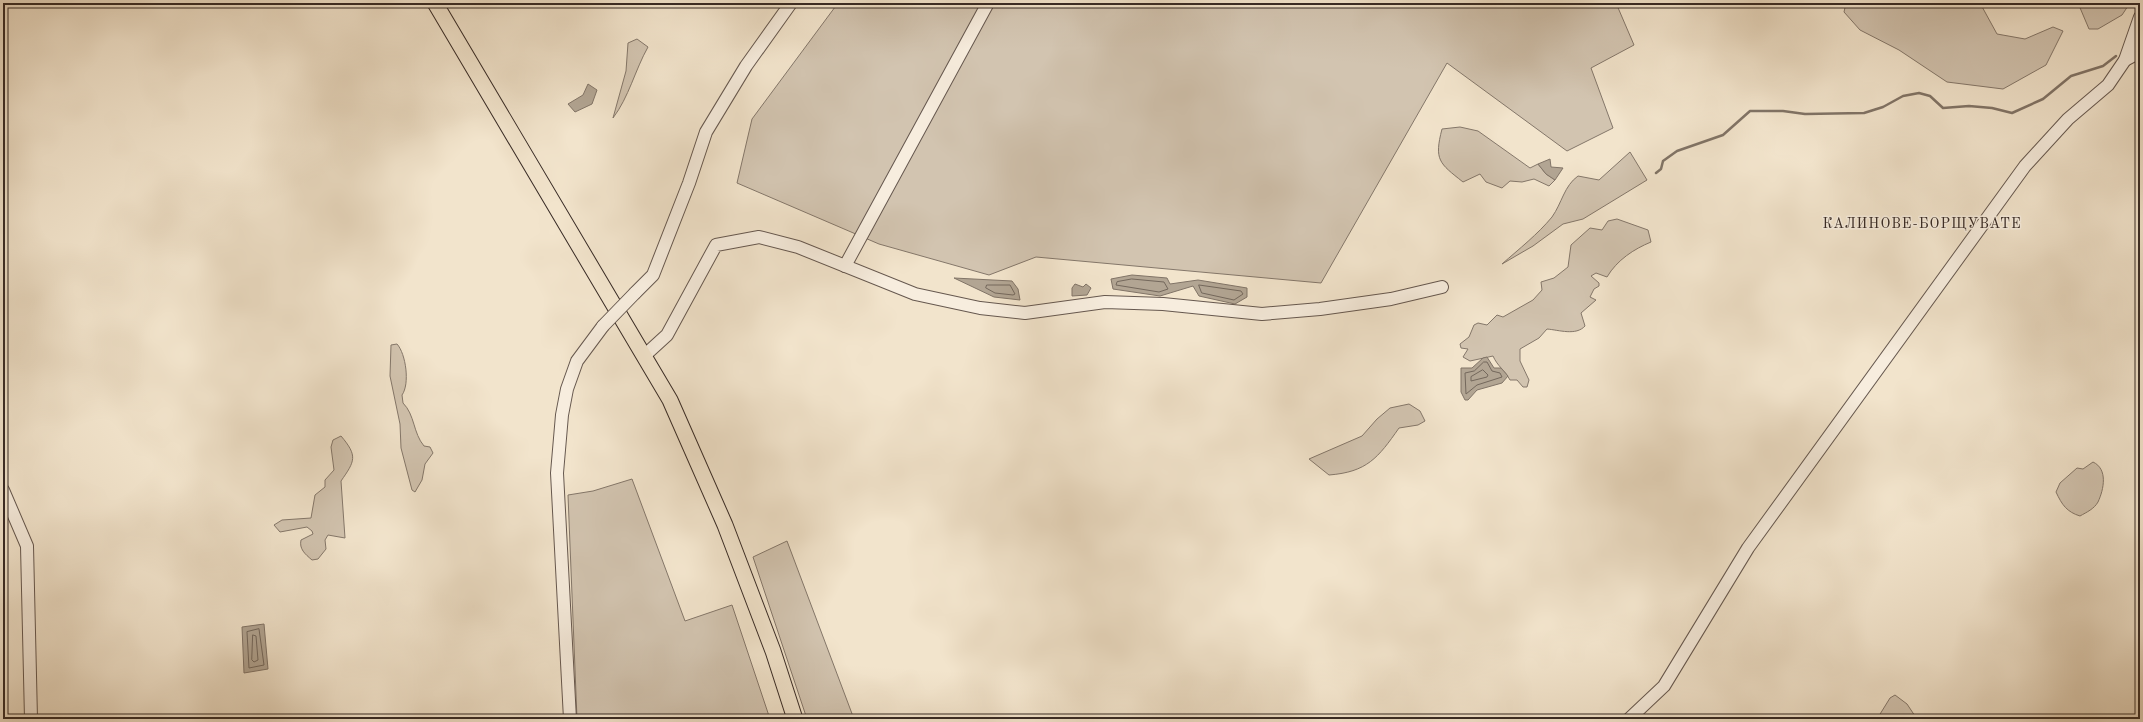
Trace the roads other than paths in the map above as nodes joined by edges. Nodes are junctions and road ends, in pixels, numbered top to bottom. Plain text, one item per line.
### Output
1 (435, 3) edge
2 (791, 3) edge
3 (988, 3) edge
4 (2140, 17) edge
5 (2140, 52) edge
6 (2124, 60) junction
7 (845, 266) junction
8 (1442, 287) dead end
9 (644, 356) junction
10 (3, 490) edge
11 (31, 719) edge
12 (570, 719) edge
13 (795, 719) edge
14 (1629, 719) edge

1 - 9 main road
2 - 12 street, bridge
3 - 7 street
4 - 6 street
5 - 6 street
6 - 14 street
7 - 8 street
7 - 9 street
9 - 13 main road
10 - 11 street

